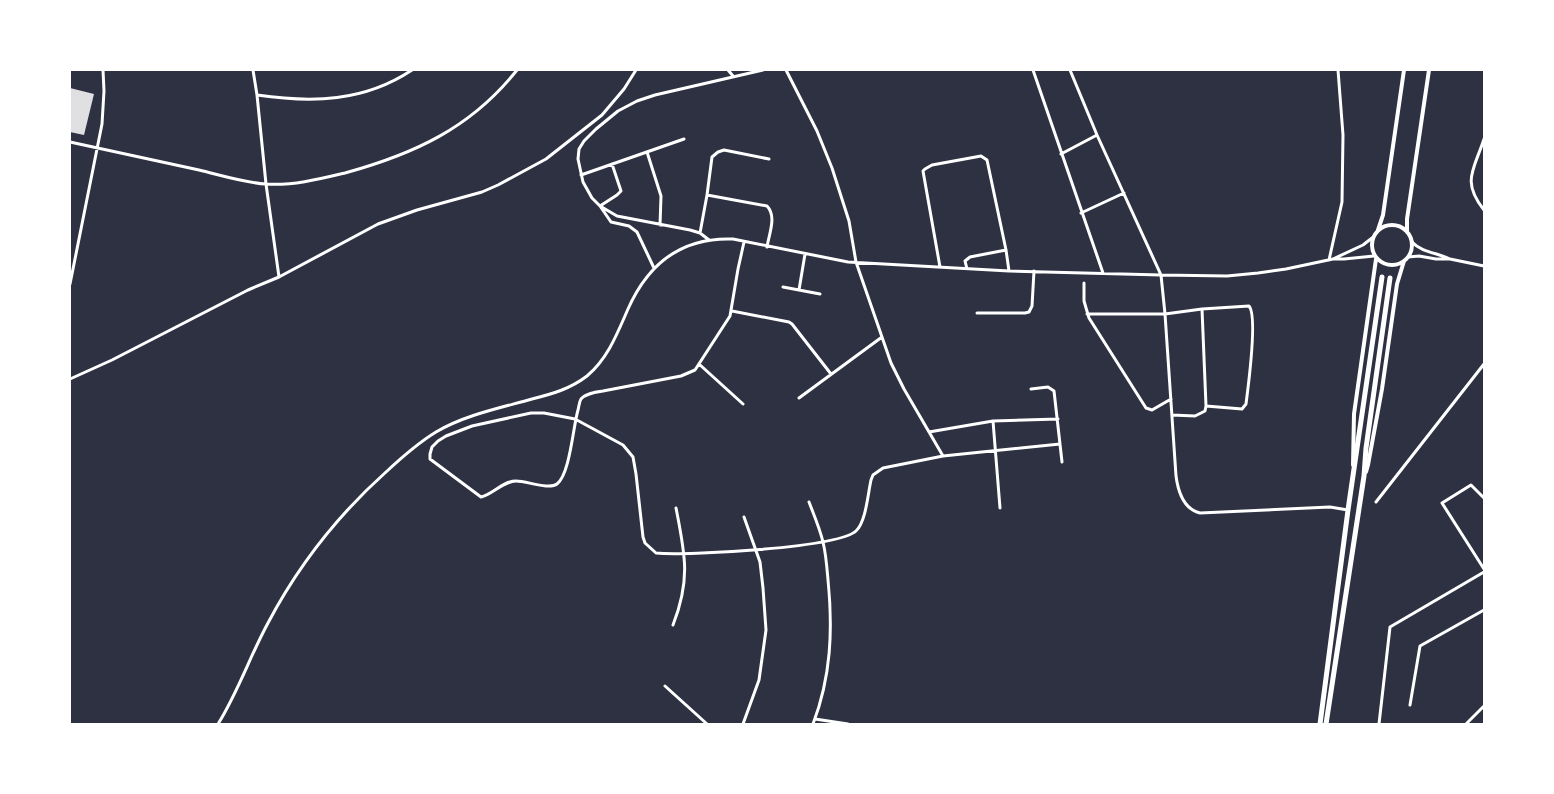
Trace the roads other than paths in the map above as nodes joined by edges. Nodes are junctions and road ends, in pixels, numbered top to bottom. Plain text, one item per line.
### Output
1 (103, 70) edge
2 (253, 70) edge
3 (412, 70) edge
4 (517, 70) edge
5 (636, 70) edge
6 (728, 70) edge
7 (764, 70) edge
8 (786, 70) edge
9 (1033, 70) edge
10 (1070, 70) edge
11 (1338, 70) edge
12 (1404, 70) edge
13 (1429, 70) edge
14 (733, 76) junction
15 (257, 94) junction
16 (1097, 136) junction
17 (684, 139) dead end
18 (1484, 139) edge
19 (70, 142) edge
20 (98, 148) junction
21 (646, 152) junction
22 (1061, 154) junction
23 (769, 159) dead end
24 (612, 164) junction
25 (581, 175) junction
26 (266, 184) junction
27 (1124, 192) junction
28 (707, 195) junction
29 (600, 206) junction
30 (1484, 210) edge
31 (1081, 213) junction
32 (660, 225) junction
33 (1378, 230) junction
34 (1408, 232) junction
35 (700, 233) junction
36 (1372, 238) junction
37 (709, 240) junction
38 (744, 242) junction
39 (1412, 242) junction
40 (767, 247) junction
41 (1006, 250) junction
42 (805, 254) junction
43 (1375, 257) junction
44 (1331, 259) junction
45 (1406, 259) junction
46 (1450, 260) junction
47 (856, 262) junction
48 (1484, 266) edge
49 (940, 267) junction
50 (654, 268) junction
51 (967, 268) junction
52 (1008, 271) junction
53 (1034, 271) junction
54 (1103, 273) junction
55 (1161, 275) junction
56 (279, 277) junction
57 (1382, 277) dead end
58 (1390, 278) dead end
59 (1084, 283) dead end
60 (70, 284) edge
61 (783, 288) dead end
62 (800, 290) junction
63 (820, 294) dead end
64 (1202, 309) junction
65 (732, 311) junction
66 (977, 313) dead end
67 (1087, 314) junction
68 (1165, 314) junction
69 (882, 337) junction
70 (699, 364) junction
71 (1484, 364) edge
72 (831, 374) junction
73 (70, 379) edge
74 (1031, 389) dead end
75 (799, 398) dead end
76 (1170, 399) junction
77 (743, 404) dead end
78 (1206, 406) junction
79 (1172, 415) junction
80 (575, 419) junction
81 (1058, 419) junction
82 (993, 421) junction
83 (930, 432) junction
84 (1060, 444) junction
85 (996, 450) junction
86 (943, 456) junction
87 (1062, 462) dead end
88 (1353, 475) junction
89 (1364, 476) junction
90 (1484, 498) edge
91 (809, 502) dead end
92 (1376, 502) dead end
93 (676, 508) dead end
94 (1000, 508) dead end
95 (1348, 510) junction
96 (744, 517) dead end
97 (823, 543) junction
98 (756, 550) junction
99 (685, 554) junction
100 (1484, 569) edge
101 (1484, 572) edge
102 (1484, 610) edge
103 (673, 625) dead end
104 (665, 686) dead end
105 (1410, 705) dead end
106 (1484, 706) edge
107 (815, 719) junction
108 (218, 724) edge
109 (707, 724) edge
110 (743, 724) edge
111 (813, 724) edge
112 (848, 724) edge
113 (1320, 724) edge
114 (1326, 724) edge
115 (1379, 724) edge
116 (1466, 724) edge

1 - 20 street
2 - 15 street
3 - 15 street
4 - 26 street
5 - 56 street
6 - 14 street
7 - 14 street
8 - 47 street
9 - 22 street
10 - 16 street
11 - 44 street
12 - 33 street
13 - 34 street
14 - 25 street
15 - 26 street
16 - 22 street
16 - 27 street
17 - 21 street
18 - 30 street
19 - 20 street
20 - 26 street
20 - 60 street
21 - 24 street
21 - 32 street
22 - 31 street
23 - 28 street
24 - 25 street
24 - 29 street
25 - 29 street
26 - 56 street
27 - 31 street
27 - 55 street
28 - 35 street
28 - 40 street
29 - 32 street
29 - 50 street
31 - 54 street
32 - 35 street
33 - 34 street
33 - 36 street
34 - 39 street
35 - 37 street
36 - 43 street
36 - 44 street
37 - 38 street
37 - 50 street
38 - 40 street
38 - 65 street
39 - 45 street
39 - 46 street
40 - 42 street
41 - 49 street
41 - 51 street
41 - 52 street
42 - 47 street
42 - 62 street
43 - 44 street
43 - 45 street
43 - 88 street
44 - 55 street
45 - 46 street
45 - 89 street
46 - 48 street
47 - 49 street
47 - 69 street
49 - 51 street
50 - 108 street
51 - 52 street
52 - 53 street
53 - 54 street
53 - 66 street
54 - 55 street
55 - 68 street
56 - 73 street
57 - 88 highway
58 - 89 highway
59 - 67 street
61 - 62 street
62 - 63 street
64 - 68 street
64 - 78 street
64 - 78 street
65 - 70 street
65 - 72 street
67 - 68 street
67 - 76 street
68 - 76 street
69 - 72 street
69 - 83 street
70 - 77 street
70 - 80 street
71 - 92 street
72 - 75 street
74 - 81 street
76 - 79 street
78 - 79 street
79 - 95 street
80 - 80 street
80 - 99 street
81 - 82 street
81 - 84 street
82 - 83 street
82 - 85 street
83 - 86 street
84 - 85 street
84 - 87 street
85 - 86 street
85 - 94 street
86 - 97 street
88 - 95 highway
89 - 114 highway
90 - 100 street
91 - 97 street
93 - 99 street
95 - 113 highway
96 - 98 street
97 - 98 street
97 - 107 street
98 - 99 street
98 - 110 street
99 - 103 street
101 - 115 street
102 - 105 street
104 - 109 street
106 - 116 street
107 - 111 street
107 - 112 street

